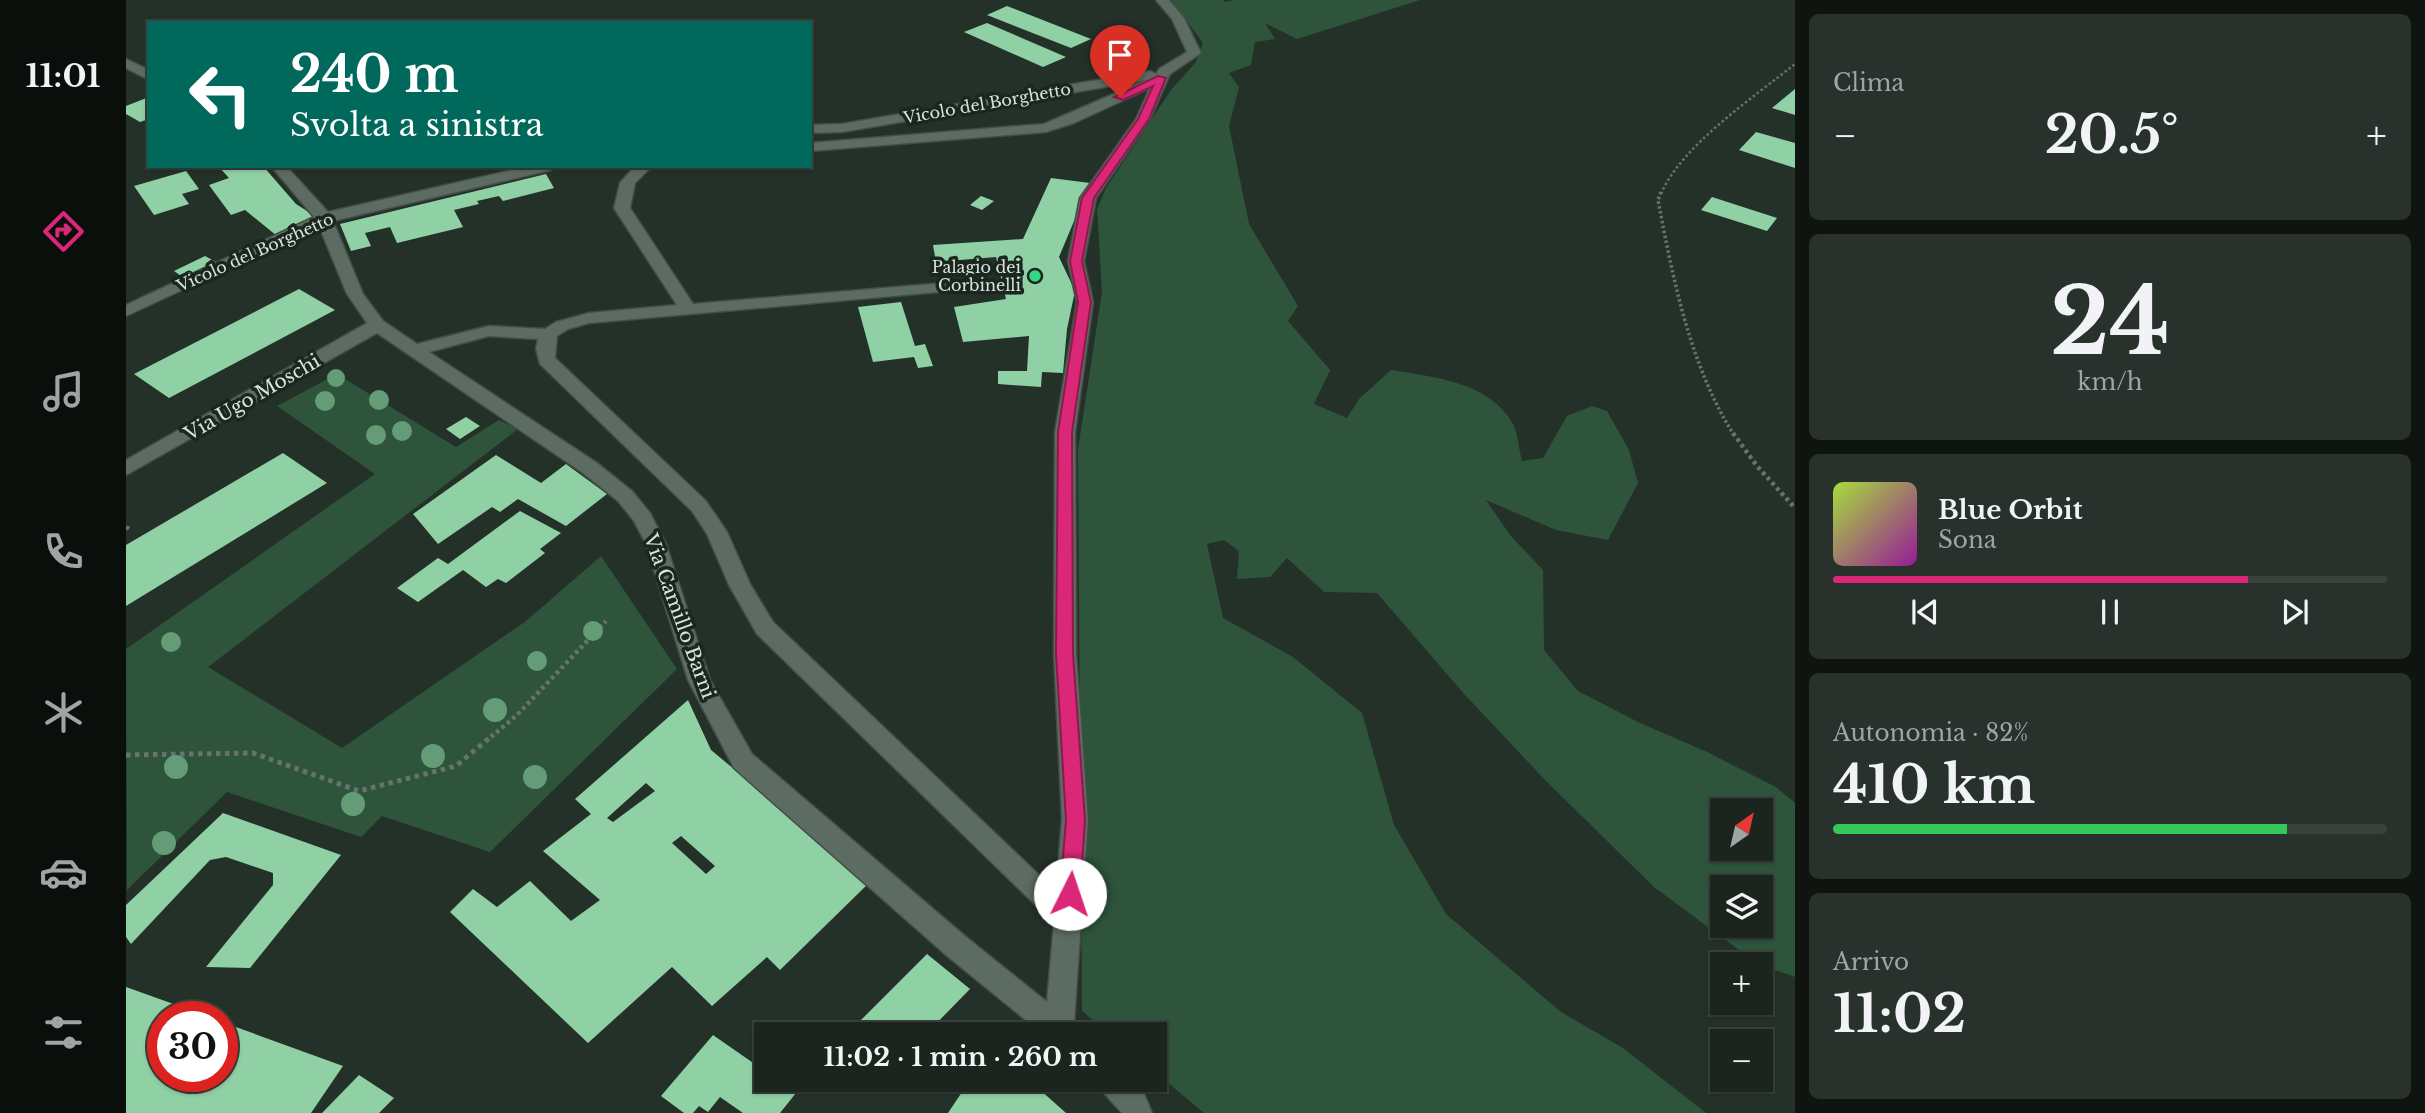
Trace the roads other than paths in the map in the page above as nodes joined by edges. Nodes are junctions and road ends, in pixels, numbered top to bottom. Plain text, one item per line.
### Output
1 (1162, 0) edge
2 (126, 63) edge
3 (147, 75) edge
4 (1162, 75) junction
5 (812, 129) edge
6 (812, 147) edge
7 (280, 168) edge
8 (542, 168) edge
9 (642, 168) edge
10 (324, 218) junction
11 (938, 287) dead end
12 (688, 309) junction
13 (126, 310) edge
14 (377, 325) junction
15 (548, 334) junction
16 (415, 350) junction
17 (126, 469) edge
18 (1068, 919) junction
19 (1051, 1022) edge
20 (1062, 1022) edge
21 (1124, 1092) edge
22 (1137, 1113) edge

1 - 4 street
2 - 3 street
4 - 5 street, Vicolo del Borghetto
4 - 6 street
4 - 18 street
7 - 10 street, Via Camillo Barni
8 - 10 street, Vicolo del Borghetto
9 - 12 street
10 - 13 street, Vicolo del Borghetto
10 - 14 street, Via Camillo Barni
11 - 12 street
12 - 15 street
14 - 16 street, Via Camillo Barni
14 - 17 street, Via Ugo Moschi
15 - 16 street
15 - 18 street
16 - 19 street, Via Camillo Barni
18 - 20 street
21 - 22 street

